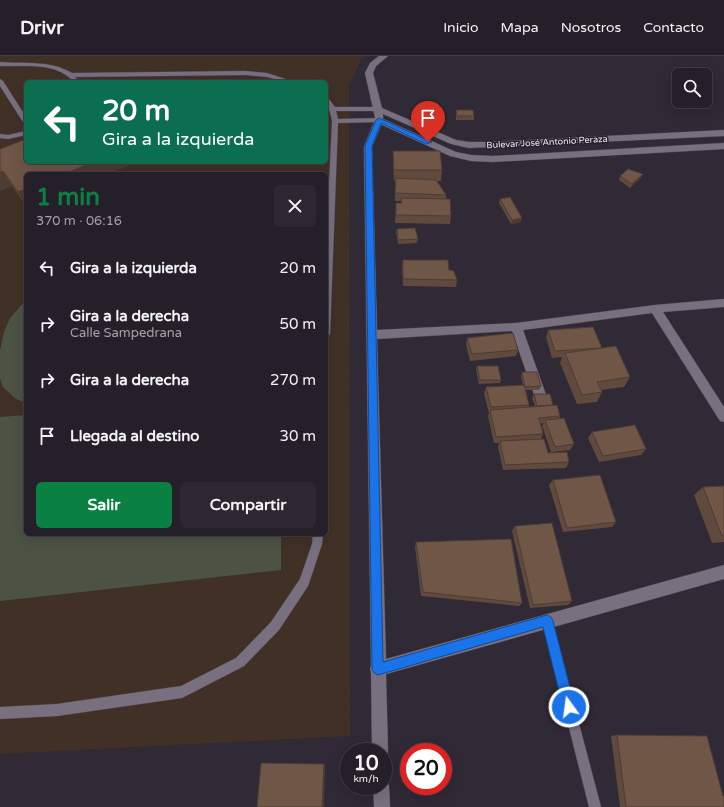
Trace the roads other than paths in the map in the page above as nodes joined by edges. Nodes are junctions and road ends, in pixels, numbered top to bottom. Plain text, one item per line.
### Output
1 (384, 56) edge
2 (0, 64) edge
3 (14, 66) junction
4 (0, 70) edge
5 (73, 75) junction
6 (158, 75) junction
7 (76, 80) edge
8 (127, 80) edge
9 (285, 80) edge
10 (0, 81) edge
11 (328, 102) edge
12 (378, 109) junction
13 (333, 110) junction
14 (24, 119) edge
15 (379, 120) junction
16 (335, 121) junction
17 (24, 133) edge
18 (724, 133) edge
19 (0, 136) edge
20 (724, 146) edge
21 (328, 287) edge
22 (724, 303) edge
23 (655, 309) junction
24 (516, 327) junction
25 (371, 335) junction
26 (724, 417) edge
27 (550, 423) edge
28 (318, 536) edge
29 (724, 572) edge
30 (547, 621) junction
31 (378, 669) junction
32 (0, 713) edge
33 (380, 743) edge
34 (381, 795) edge
35 (382, 807) edge
36 (595, 807) edge

1 - 12 street
2 - 3 lane
3 - 4 lane
3 - 5 lane
5 - 6 lane
5 - 7 lane
6 - 8 lane
6 - 9 lane
10 - 14 lane
11 - 13 lane
12 - 13 lane
12 - 15 street
12 - 18 street, Bulevar José Antonio Peraza
13 - 16 lane
15 - 16 lane
15 - 20 street, Bulevar José Antonio Peraza
15 - 25 street
16 - 21 lane
17 - 19 lane
22 - 23 street
23 - 24 street
23 - 26 street
24 - 25 street
24 - 27 street
25 - 31 street
28 - 32 lane
29 - 30 street
30 - 31 street
30 - 36 lane
31 - 33 street
34 - 35 street

